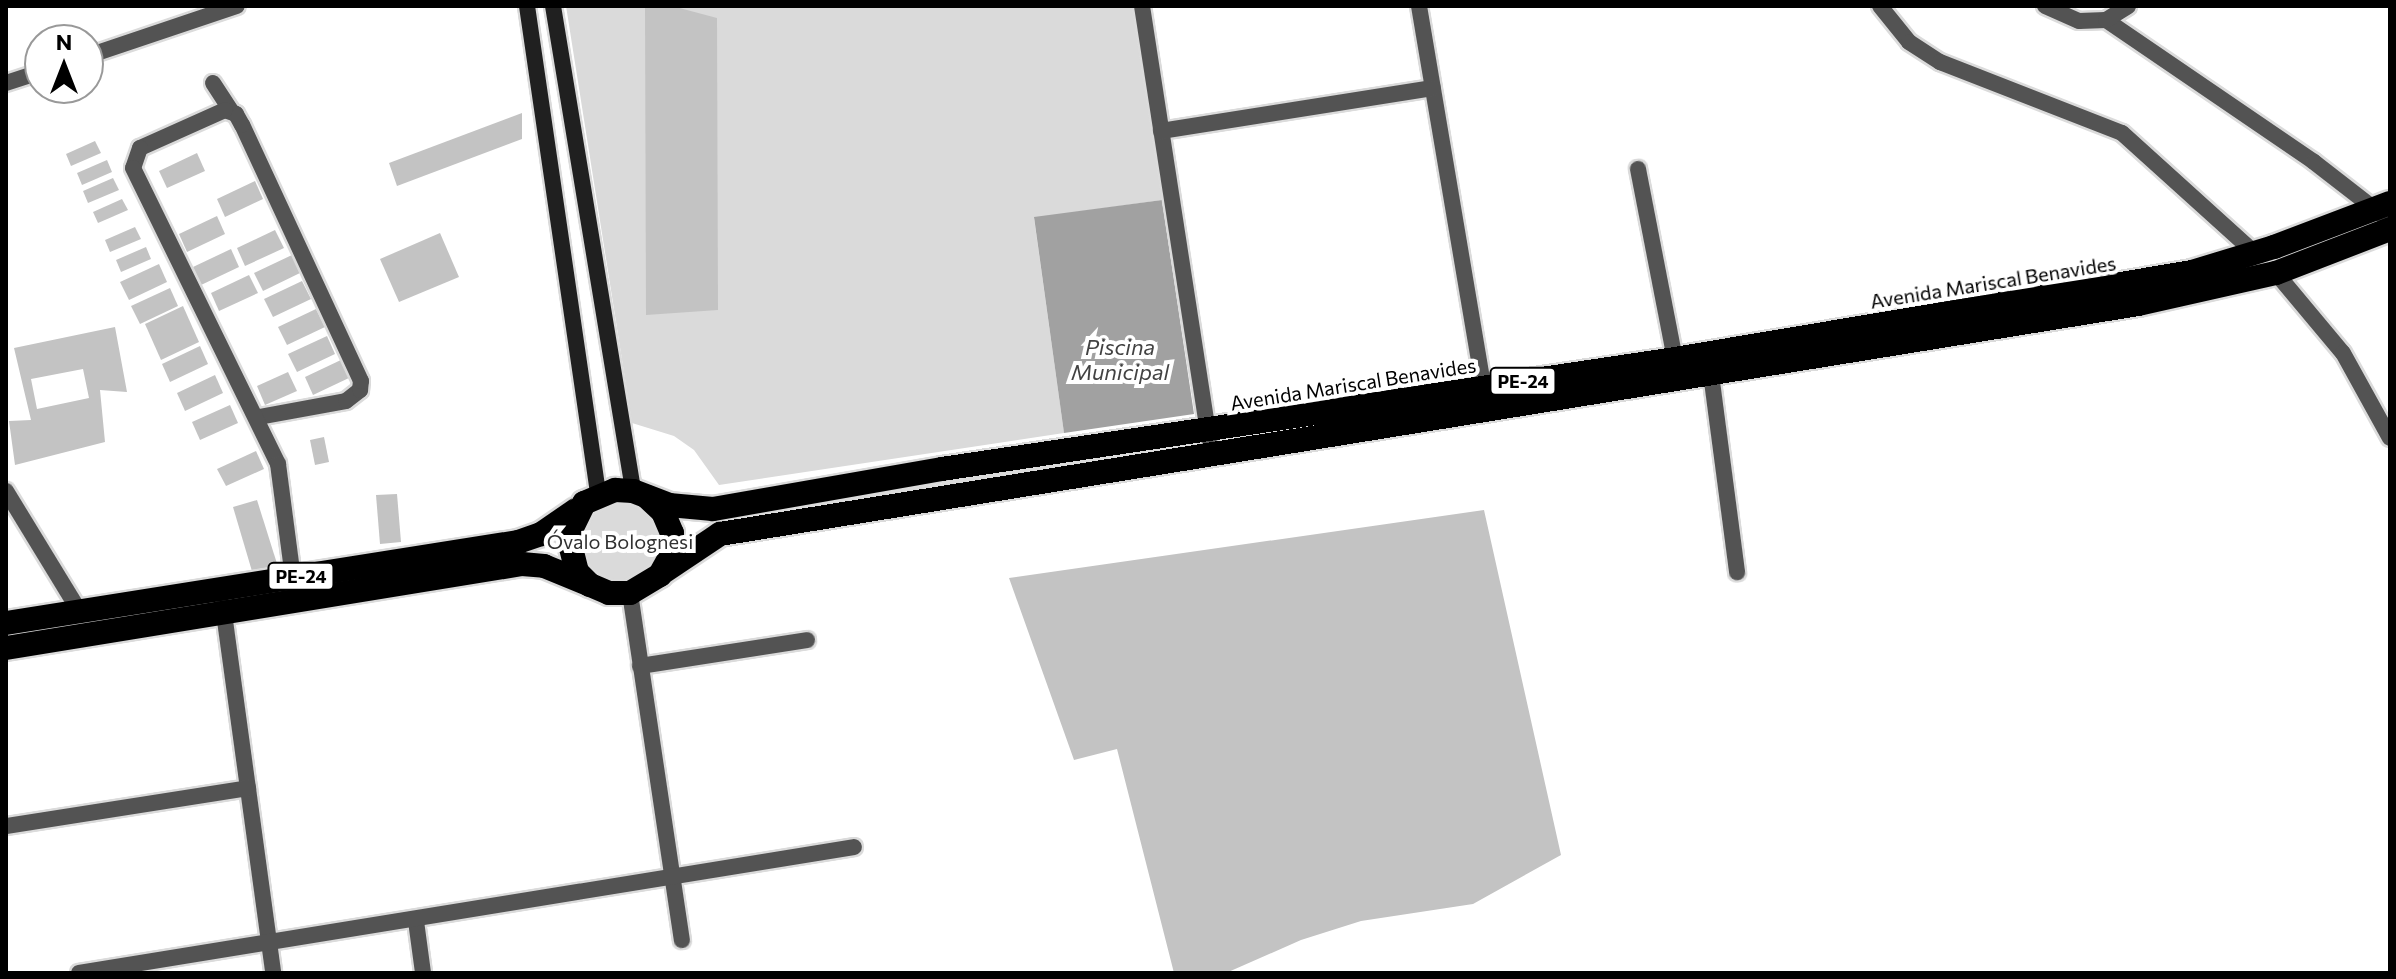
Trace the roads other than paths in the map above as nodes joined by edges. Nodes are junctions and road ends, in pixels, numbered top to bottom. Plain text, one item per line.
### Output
1 (237, 6) edge
2 (527, 6) edge
3 (553, 6) edge
4 (1142, 6) edge
5 (1419, 6) edge
6 (1880, 6) edge
7 (2045, 6) edge
8 (2128, 6) edge
9 (2106, 20) junction
10 (104, 51) edge
11 (213, 83) dead end
12 (1433, 88) junction
13 (231, 111) junction
14 (1161, 131) junction
15 (1638, 169) dead end
16 (2387, 215) edge
17 (2293, 241) junction
18 (2256, 254) junction
19 (2310, 261) junction
20 (2276, 273) junction
21 (1675, 359) junction
22 (1711, 374) junction
23 (1485, 399) junction
24 (259, 417) junction
25 (2390, 438) edge
26 (1209, 443) junction
27 (6, 491) edge
28 (640, 494) junction
29 (591, 499) junction
30 (1737, 572) dead end
31 (660, 575) junction
32 (293, 578) junction
33 (590, 585) junction
34 (630, 593) junction
35 (222, 601) junction
36 (80, 612) junction
37 (6, 623) edge
38 (807, 640) dead end
39 (6, 648) edge
40 (640, 666) junction
41 (248, 788) junction
42 (6, 826) edge
43 (854, 847) dead end
44 (670, 876) junction
45 (416, 921) junction
46 (682, 940) dead end
47 (269, 944) junction
48 (79, 973) edge
49 (273, 973) edge
50 (423, 973) edge

1 - 10 street
2 - 29 street
3 - 28 street
4 - 14 street
5 - 12 street
6 - 18 street
7 - 9 street
8 - 9 street
9 - 16 street
11 - 13 street
12 - 14 street
12 - 23 street
13 - 24 street
13 - 24 street
14 - 26 street
15 - 21 street
16 - 17 highway, Avenida Mariscal Benavides / PE-24
16 - 19 highway, Avenida Mariscal Benavides / PE-24
17 - 18 highway, Avenida Mariscal Benavides / PE-24
17 - 19 highway
18 - 21 highway, Avenida Mariscal Benavides / PE-24
19 - 20 highway, Avenida Mariscal Benavides / PE-24
20 - 22 highway, Avenida Mariscal Benavides / PE-24
20 - 25 street
21 - 23 highway, Avenida Mariscal Benavides / PE-24
22 - 23 highway, Avenida Mariscal Benavides / PE-24
22 - 30 street
23 - 26 highway, Avenida Mariscal Benavides / PE-24
24 - 32 street
26 - 28 highway, Avenida Mariscal Benavides / PE-24
26 - 31 highway, Avenida Mariscal Benavides / PE-24
27 - 36 street
28 - 29 highway
28 - 31 highway
29 - 32 highway, PE-24
29 - 33 highway
31 - 34 highway
32 - 35 highway, PE-24
33 - 34 highway
33 - 35 highway, PE-24
34 - 40 street
35 - 36 highway, PE-24
35 - 39 highway, PE-24
35 - 41 street
36 - 37 highway, PE-24
38 - 40 street
40 - 44 street
41 - 42 street
41 - 47 street
43 - 44 street
44 - 45 street
44 - 46 street
45 - 47 street
45 - 50 street
47 - 48 street
47 - 49 street

